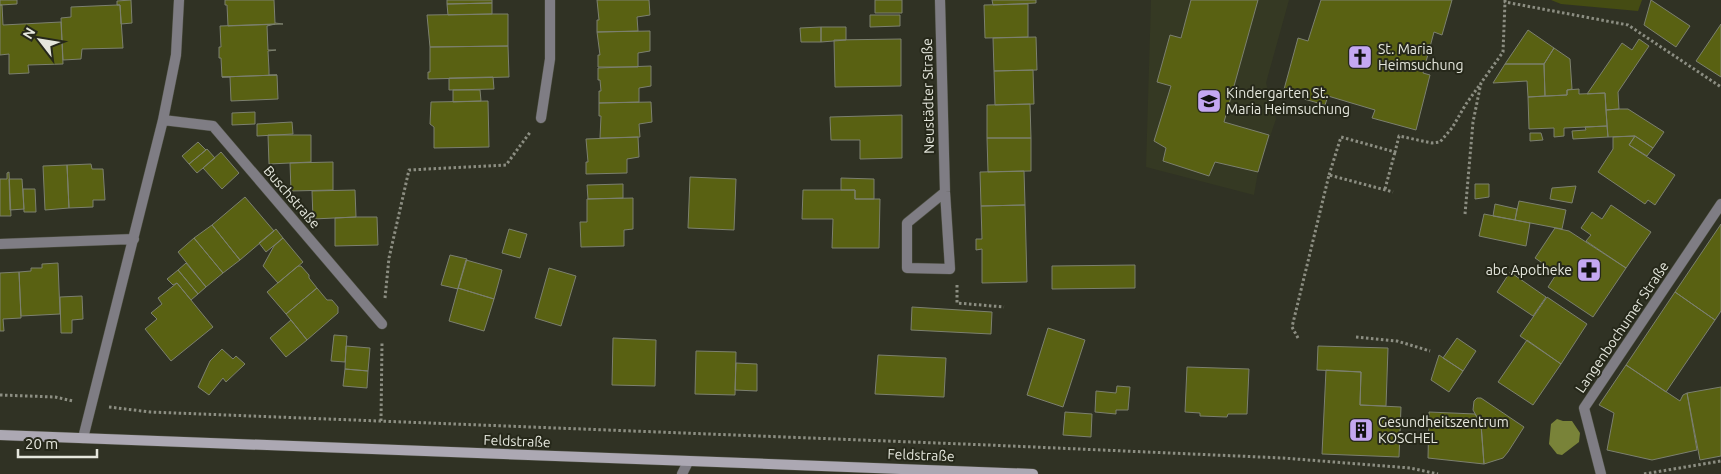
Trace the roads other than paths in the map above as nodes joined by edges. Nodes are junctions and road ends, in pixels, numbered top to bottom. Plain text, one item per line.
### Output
1 (179, 0) edge
2 (550, 0) edge
3 (940, 0) edge
4 (541, 118) road end
5 (163, 120) junction
6 (945, 192) junction
7 (1721, 204) edge
8 (134, 238) junction
9 (0, 244) edge
10 (382, 324) road end
11 (0, 435) edge
12 (82, 438) junction
13 (688, 462) junction
14 (682, 474) edge
15 (1032, 474) edge
16 (1601, 474) edge

1 - 5 street
2 - 4 street
3 - 6 street, Neustädter Straße
5 - 8 street
5 - 10 street, Buschstraße
6 - 6 street, Neustädter Straße
7 - 16 street, Langenbochumer Straße
8 - 9 street
8 - 12 street
11 - 12 main road, Feldstraße
12 - 13 main road, Feldstraße
13 - 14 street
13 - 15 main road, Feldstraße

